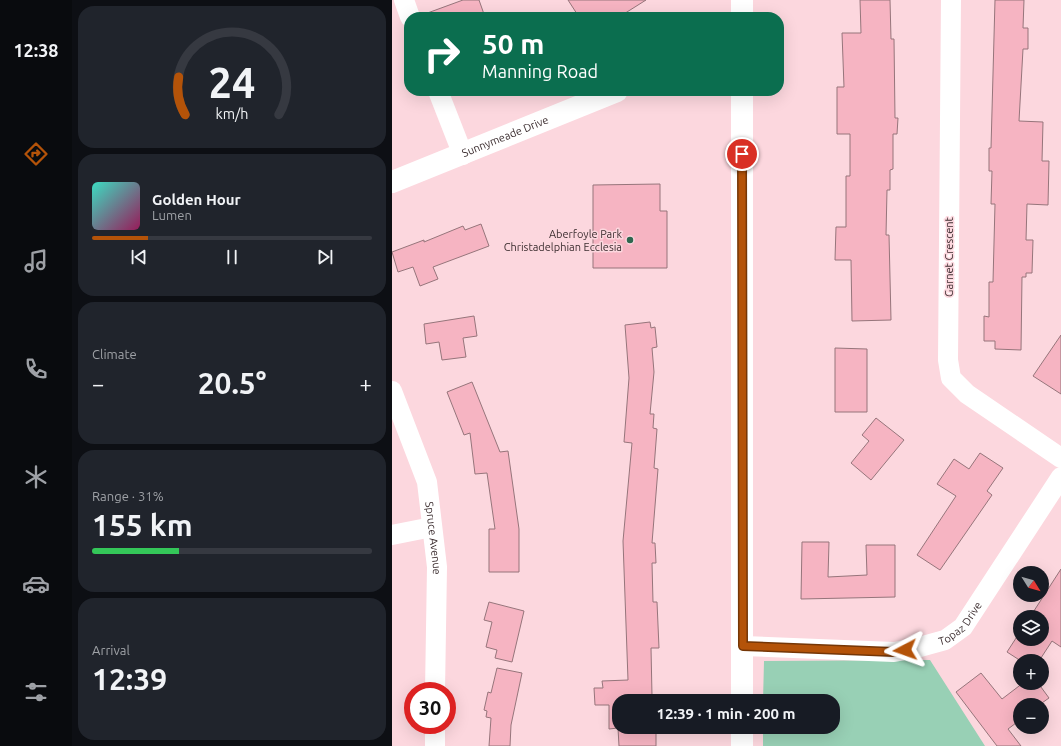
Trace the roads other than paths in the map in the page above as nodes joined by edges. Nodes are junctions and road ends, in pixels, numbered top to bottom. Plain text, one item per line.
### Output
1 (404, 0) edge
2 (742, 0) edge
3 (951, 0) edge
4 (408, 12) edge
5 (742, 12) edge
6 (440, 96) edge
7 (606, 96) edge
8 (742, 96) edge
9 (463, 154) junction
10 (392, 182) edge
11 (392, 391) edge
12 (1061, 458) edge
13 (1061, 477) edge
14 (432, 527) junction
15 (392, 535) edge
16 (743, 646) junction
17 (436, 682) edge
18 (742, 694) edge
19 (435, 734) edge
20 (742, 734) edge
21 (435, 746) edge
22 (742, 746) edge

1 - 4 street
2 - 5 street
3 - 12 street, Garnet Crescent
6 - 9 street
7 - 9 street, Sunnymeade Drive
8 - 16 street
9 - 10 street, Sunnymeade Drive
11 - 14 street, Spruce Avenue
13 - 16 street, Topaz Drive
14 - 15 street
14 - 17 street, Spruce Avenue
16 - 18 street
19 - 21 street
20 - 22 street

